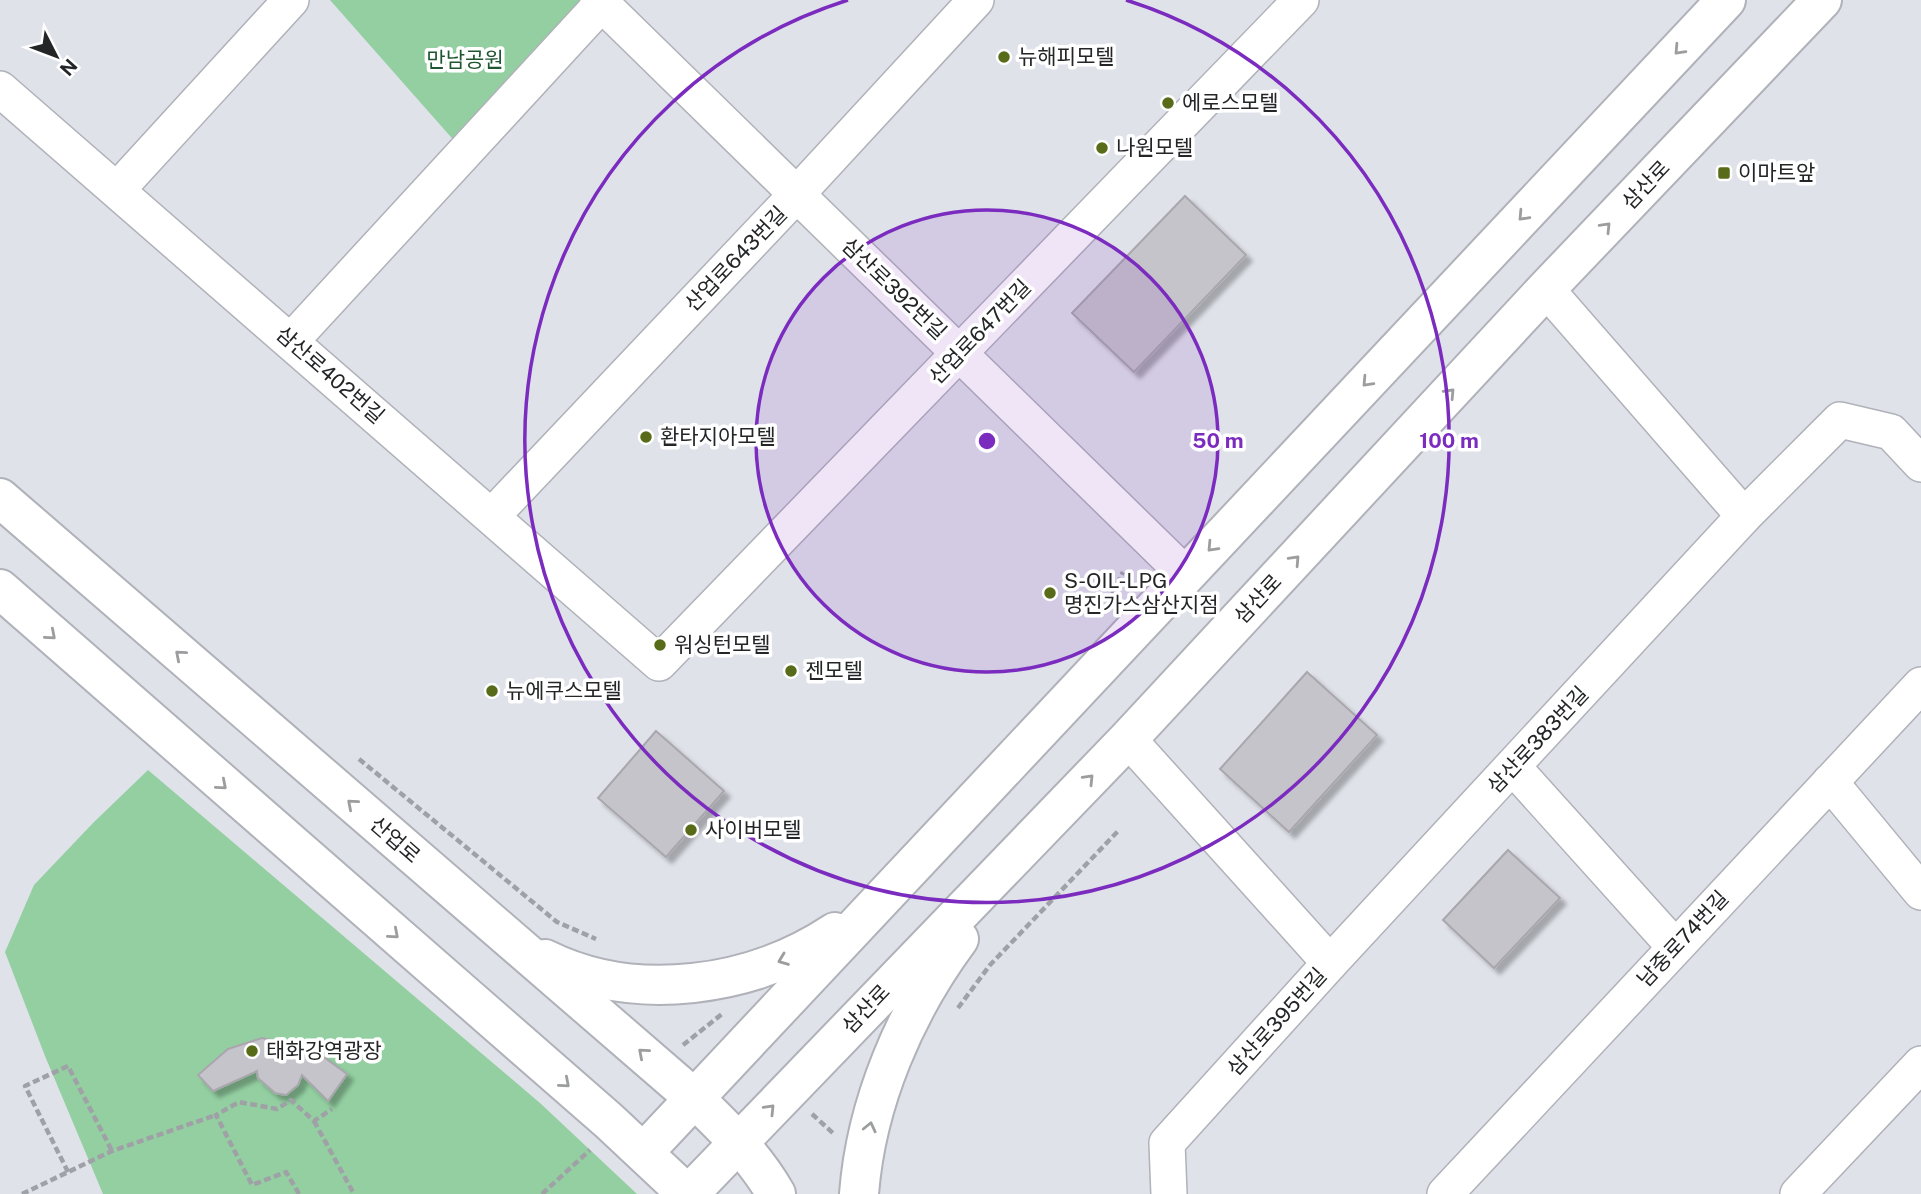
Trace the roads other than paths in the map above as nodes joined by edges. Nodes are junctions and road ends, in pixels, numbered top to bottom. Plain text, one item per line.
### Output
1 (291, 0) edge
2 (976, 0) edge
3 (1301, 0) edge
4 (1726, 0) edge
5 (1822, 0) edge
6 (602, 1) edge
7 (0, 89) edge
8 (117, 190) junction
9 (796, 195) junction
10 (1546, 289) junction
11 (291, 341) junction
12 (960, 353) junction
13 (1921, 464) edge
14 (0, 498) edge
15 (492, 516) junction
16 (1744, 516) junction
17 (1186, 575) junction
18 (0, 589) edge
19 (659, 663) joint
20 (1921, 685) edge
21 (1128, 739) junction
22 (1513, 767) junction
23 (1830, 782) junction
24 (1041, 828) junction
25 (1921, 892) edge
26 (882, 898) junction
27 (516, 944) junction
28 (1675, 947) junction
29 (1330, 963) junction
30 (1921, 1064) edge
31 (694, 1098) junction
32 (738, 1141) junction
33 (644, 1152) junction
34 (1461, 1188) edge
35 (688, 1194) edge
36 (776, 1194) edge
37 (859, 1194) edge
38 (1169, 1194) edge
39 (1798, 1194) edge

1 - 8 street
2 - 9 street, 산업로643번길
3 - 12 street, 산업로647번길
4 -> 17 main road
10 -> 5 main road, 삼산로
6 - 9 street, 삼산로392번길
6 - 11 street, 삼산로392번길
7 - 8 street, 삼산로402번길
8 - 11 street, 삼산로402번길
9 - 12 street, 삼산로392번길
9 - 15 street, 산업로643번길
10 - 16 street
21 -> 10 main road, 삼산로
11 - 15 street, 삼산로402번길
12 - 17 street, 삼산로392번길
12 - 19 street, 산업로647번길
13 - 16 street, 삼산로383번길
27 -> 14 main road, 산업로
15 - 19 street, 삼산로402번길
16 - 22 street, 삼산로383번길
17 - 26 main road
18 -> 33 main road
20 - 23 street, 남중로74번길
24 -> 21 main road, 삼산로
21 - 29 street, 삼산로395번길
22 - 28 street
22 - 29 street, 삼산로383번길
23 - 25 street
23 - 28 street, 남중로74번길
32 -> 24 main road, 삼산로
37 -> 24 main road
26 -> 27 main road
26 - 31 main road
31 -> 27 main road, 산업로
28 - 34 street, 남중로74번길
29 - 38 street, 삼산로395번길
30 - 39 street
31 - 32 main road, 산업로
31 - 33 main road
32 - 35 main road, 삼산로
32 - 36 main road, 산업로
33 - 35 main road

